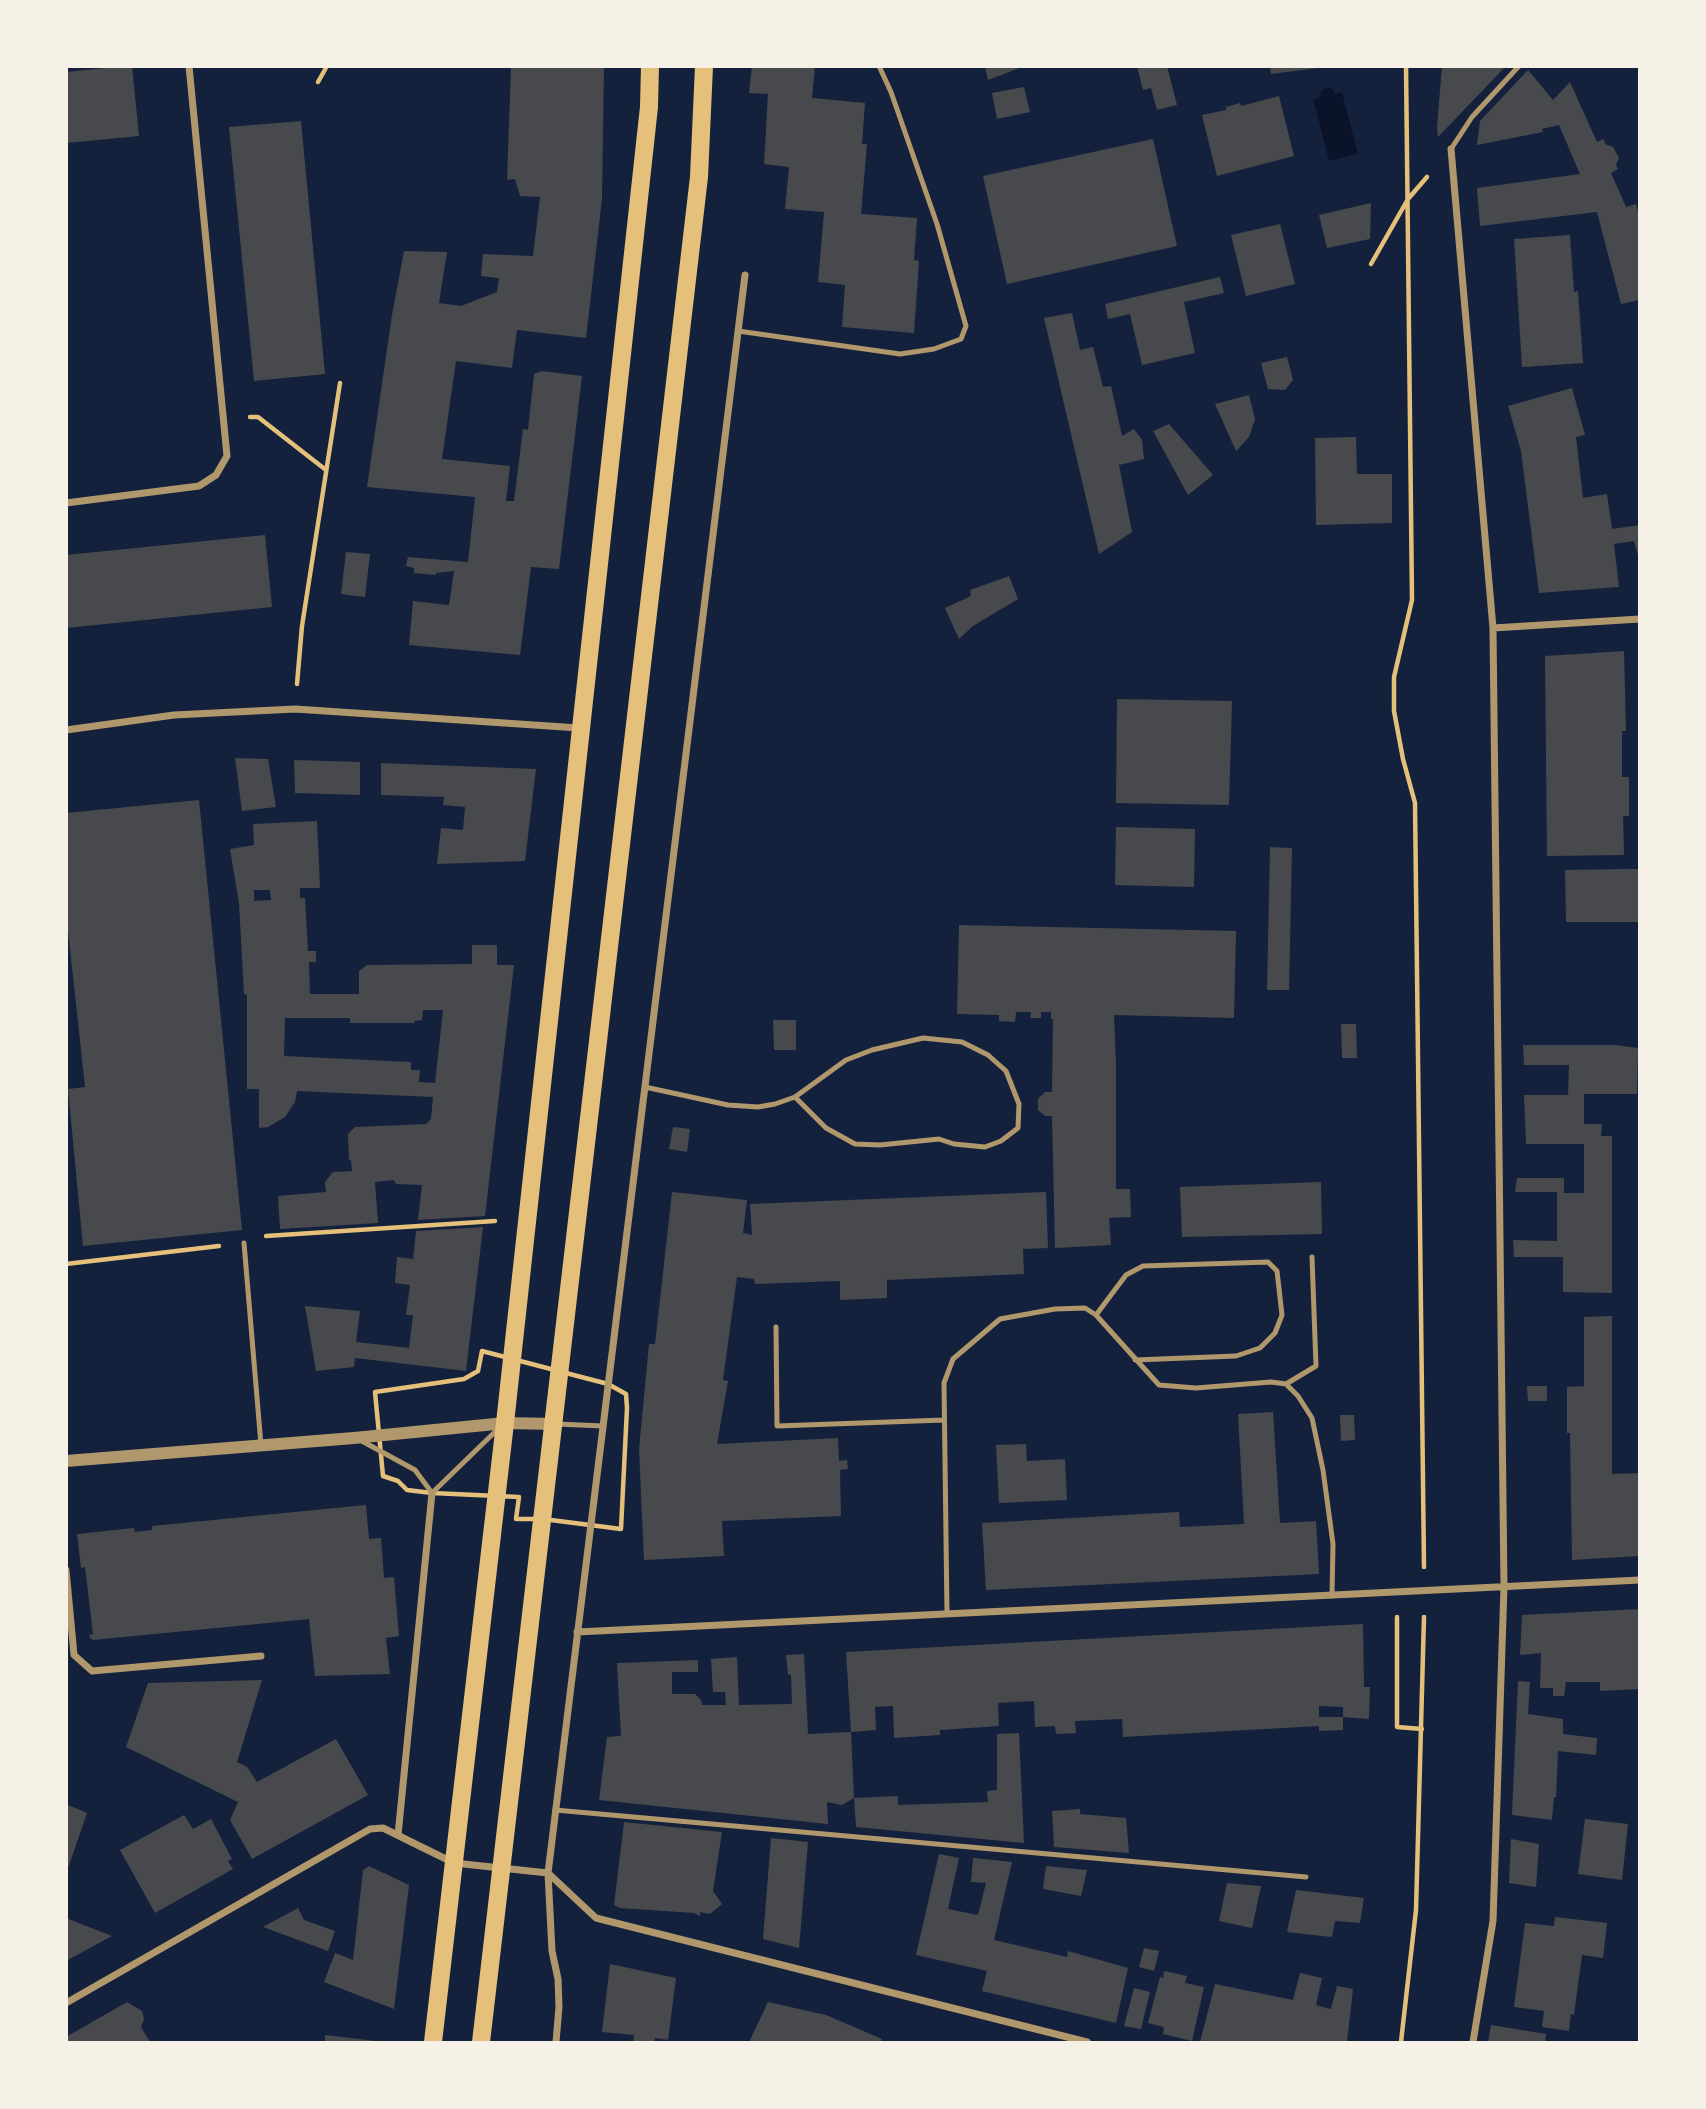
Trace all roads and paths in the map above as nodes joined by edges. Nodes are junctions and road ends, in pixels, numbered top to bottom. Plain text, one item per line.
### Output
1 (190, 66) edge
2 (327, 66) edge
3 (650, 66) edge
4 (704, 66) edge
5 (879, 66) edge
6 (1406, 66) edge
7 (1519, 66) edge
8 (318, 82) dead end
9 (1451, 149) junction
10 (1408, 199) junction
11 (1371, 264) dead end
12 (745, 275) dead end
13 (738, 331) junction
14 (340, 383) dead end
15 (223, 416) junction
16 (326, 470) junction
17 (66, 503) edge
18 (1640, 618) edge
19 (1493, 628) junction
20 (295, 709) junction
21 (581, 728) junction
22 (66, 730) edge
23 (645, 1087) junction
24 (796, 1097) junction
25 (527, 1219) junction
26 (244, 1243) junction
27 (1312, 1258) dead end
28 (66, 1265) edge
29 (1096, 1315) junction
30 (776, 1327) dead end
31 (1135, 1360) junction
32 (1286, 1384) junction
33 (944, 1420) junction
34 (505, 1423) junction
35 (554, 1424) junction
36 (603, 1426) junction
37 (354, 1438) junction
38 (261, 1445) junction
39 (66, 1461) edge
40 (432, 1493) junction
41 (66, 1570) edge
42 (1424, 1578) dead end
43 (1640, 1580) edge
44 (1504, 1587) junction
45 (1396, 1592) junction
46 (1332, 1596) junction
47 (1424, 1605) dead end
48 (947, 1614) junction
49 (577, 1632) junction
50 (261, 1657) dead end
51 (1422, 1728) junction
52 (555, 1810) junction
53 (398, 1835) junction
54 (454, 1863) junction
55 (502, 1866) junction
56 (548, 1873) junction
57 (1306, 1877) dead end
58 (66, 2003) edge
59 (433, 2042) edge
60 (481, 2042) edge
61 (556, 2042) edge
62 (1087, 2042) edge
63 (1401, 2042) edge
64 (1473, 2042) edge

1 - 15 street
2 - 8 path
3 - 21 main road
4 - 35 main road
5 - 13 lane
6 - 10 path
7 - 9 lane
9 - 10 path
9 - 19 street
10 - 11 path
10 - 42 path
12 - 13 street
13 - 23 street
14 - 16 path
15 - 16 path
15 - 17 street
16 - 20 path
18 - 19 street
19 - 44 street
20 - 21 street
20 - 22 street
21 - 25 main road
23 - 24 lane
23 - 36 street
24 - 24 lane
25 - 26 path
25 - 34 main road
26 - 28 path
26 - 38 lane
27 - 32 lane
29 - 31 lane
29 - 31 lane
29 - 33 lane
30 - 33 lane
31 - 32 lane
32 - 46 lane
33 - 48 lane
34 - 35 street
34 - 37 street
34 - 40 lane
34 - 54 main road
35 - 36 lane
35 - 55 main road
36 - 49 street
37 - 38 street
37 - 40 lane
38 - 39 street
40 - 53 street
41 - 50 street
43 - 44 street
44 - 45 street
44 - 64 street
45 - 46 street
45 - 51 path
46 - 48 street
47 - 51 path
48 - 49 street
49 - 52 street
51 - 63 path
52 - 56 street
52 - 57 lane
53 - 54 street
53 - 58 street
54 - 55 street
54 - 59 main road
55 - 56 street
55 - 60 main road
56 - 61 street
56 - 62 street

